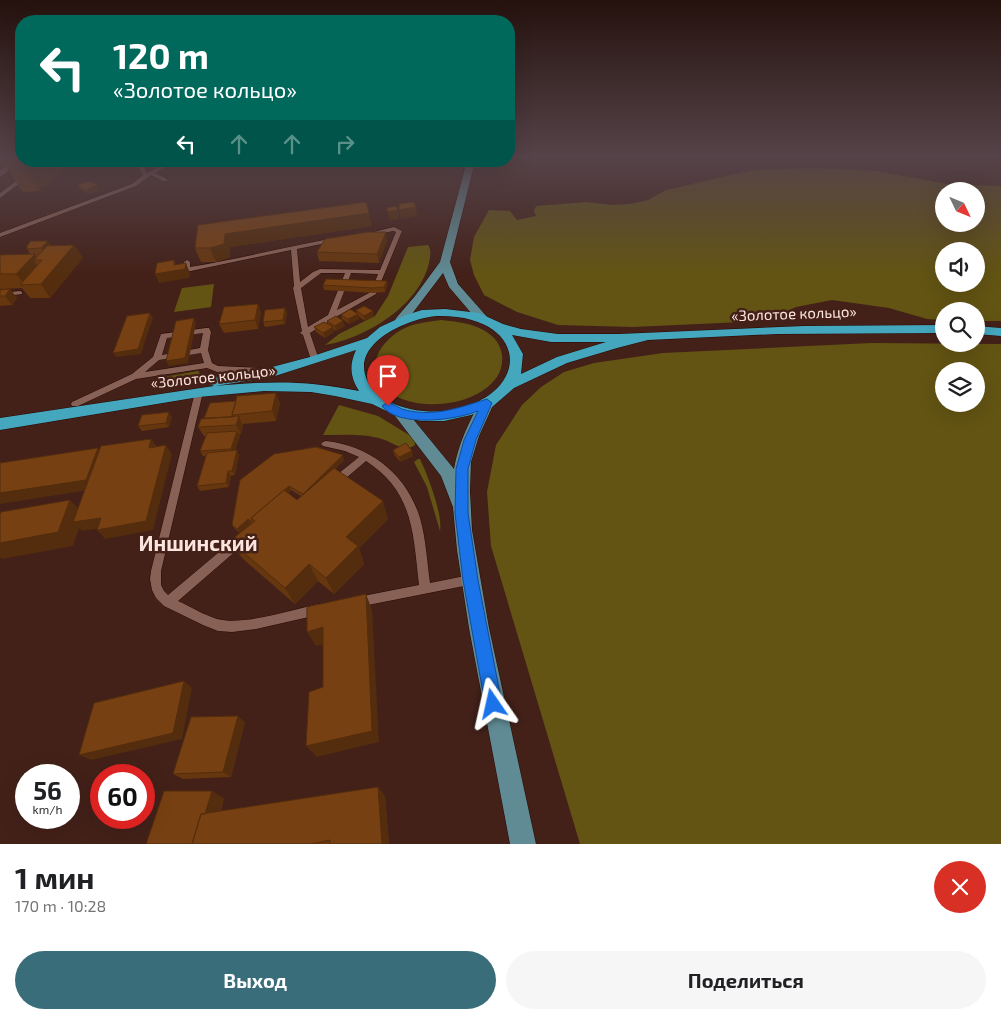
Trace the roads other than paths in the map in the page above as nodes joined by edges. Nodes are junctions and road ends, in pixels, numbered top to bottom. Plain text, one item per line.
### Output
1 (107, 196) edge
2 (462, 196) edge
3 (0, 235) edge
4 (358, 236) edge
5 (340, 239) edge
6 (294, 247) junction
7 (187, 262) edge
8 (445, 262) junction
9 (349, 271) junction
10 (382, 272) junction
11 (296, 288) junction
12 (20, 293) edge
13 (0, 295) edge
14 (330, 316) junction
15 (482, 318) junction
16 (401, 320) junction
17 (498, 327) junction
18 (935, 329) edge
19 (985, 331) edge
20 (1001, 332) edge
21 (304, 333) junction
22 (646, 338) junction
23 (369, 341) junction
24 (204, 350) junction
25 (158, 358) junction
26 (315, 360) junction
27 (208, 365) junction
28 (272, 372) junction
29 (135, 376) junction
30 (508, 385) junction
31 (199, 392) junction
32 (376, 400) junction
33 (487, 403) junction
34 (75, 404) junction
35 (399, 412) junction
36 (0, 414) edge
37 (0, 424) edge
38 (326, 444) dead end
39 (366, 456) junction
40 (328, 487) edge
41 (462, 513) junction
42 (248, 534) edge
43 (470, 580) junction
44 (425, 589) junction
45 (168, 602) junction
46 (347, 604) edge
47 (328, 608) edge
48 (523, 844) edge

1 - 3 lane
2 - 8 main road
4 - 10 lane
5 - 6 lane
6 - 7 lane
6 - 11 lane
8 - 15 main road
8 - 16 main road
9 - 10 lane
9 - 11 lane
9 - 14 lane
10 - 14 lane
11 - 21 lane
12 - 13 lane
14 - 21 lane
15 - 16 highway, «Золотое кольцо»
15 - 17 highway, «Золотое кольцо»
16 - 23 highway, «Золотое кольцо»
17 - 22 highway, «Золотое кольцо»
17 - 30 highway, «Золотое кольцо»
18 - 22 highway, «Золотое кольцо»
19 - 20 highway
21 - 26 lane
22 - 30 highway, «Золотое кольцо»
23 - 26 highway, «Золотое кольцо»
23 - 32 highway, «Золотое кольцо»
24 - 25 lane
24 - 25 lane
24 - 27 lane
25 - 29 lane
26 - 28 highway, «Золотое кольцо»
27 - 28 lane
27 - 29 lane
28 - 34 highway, «Золотое кольцо»
29 - 34 lane
30 - 33 highway, «Золотое кольцо»
31 - 32 highway, «Золотое кольцо»
31 - 37 highway, «Золотое кольцо»
31 - 45 lane
32 - 35 highway, «Золотое кольцо»
33 - 35 highway, «Золотое кольцо»
33 - 41 main road
34 - 36 highway, «Золотое кольцо»
35 - 41 main road
38 - 39 lane
39 - 40 lane
39 - 44 lane
41 - 43 main road
42 - 45 lane
43 - 44 lane
43 - 48 main road
44 - 46 lane
45 - 47 lane

